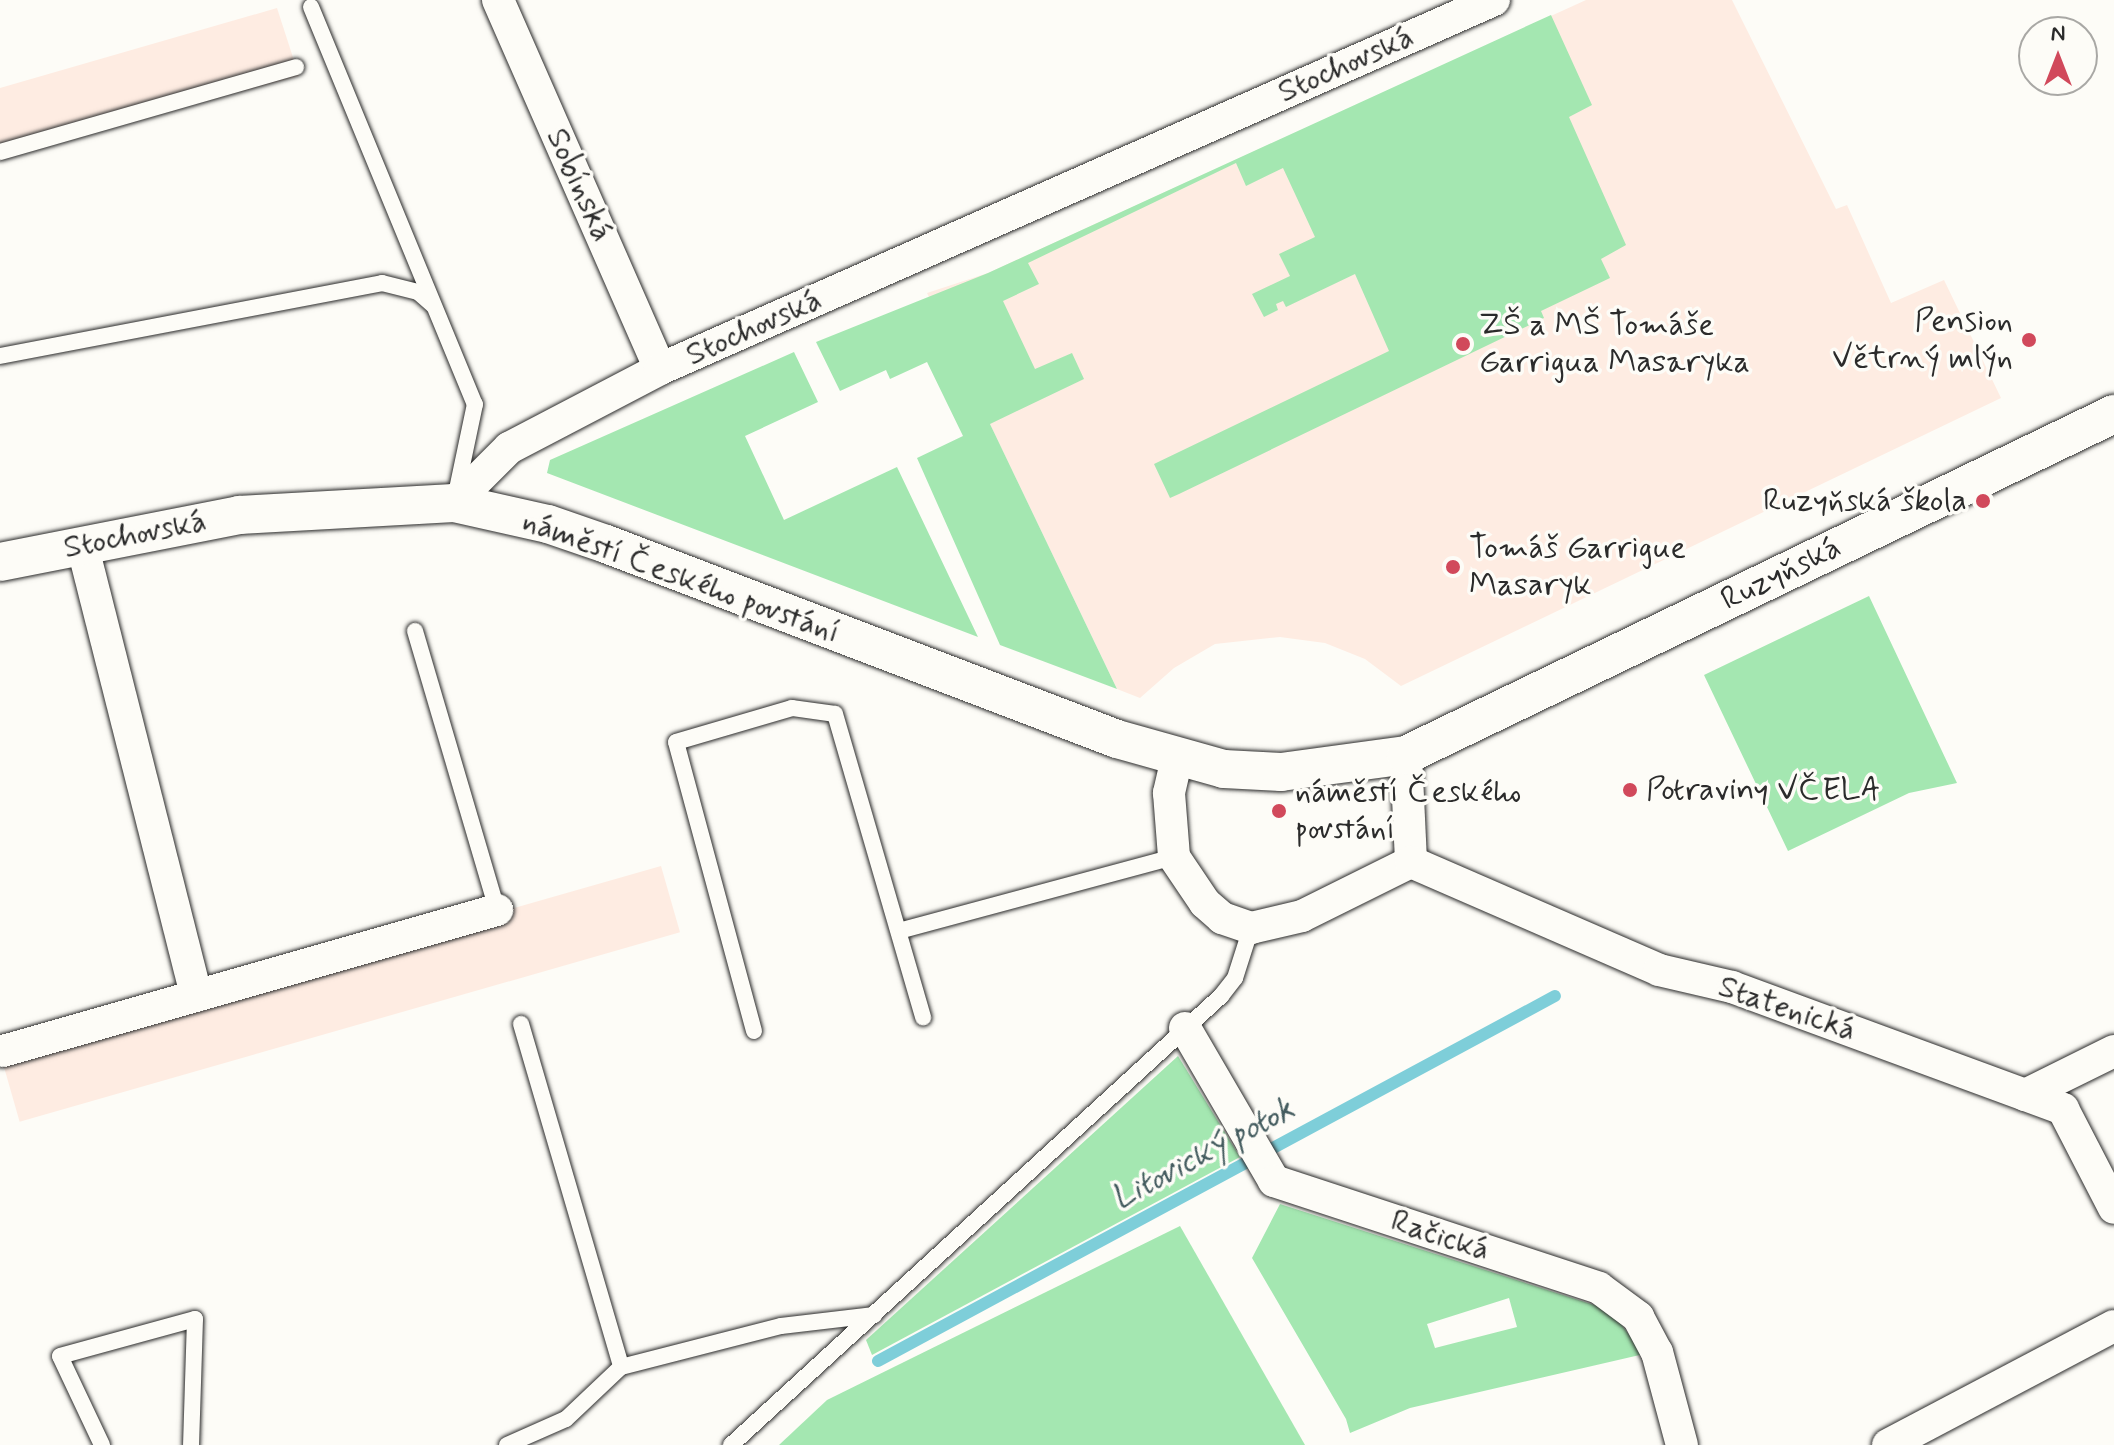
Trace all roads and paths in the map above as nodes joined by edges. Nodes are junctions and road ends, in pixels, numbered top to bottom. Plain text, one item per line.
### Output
1 (498, 0) edge
2 (1494, 0) edge
3 (311, 7) dead end
4 (296, 67) dead end
5 (0, 152) edge
6 (437, 308) junction
7 (0, 356) edge
8 (660, 369) junction
9 (2114, 414) edge
10 (454, 503) junction
11 (82, 544) junction
12 (0, 562) edge
13 (415, 631) dead end
14 (1406, 755) junction
15 (1177, 758) junction
16 (1174, 857) junction
17 (1411, 862) junction
18 (497, 910) joint
19 (1251, 928) junction
20 (899, 931) junction
21 (196, 996) junction
22 (923, 1017) dead end
23 (521, 1024) dead end
24 (1185, 1028) junction
25 (754, 1031) dead end
26 (3, 1051) dead end
27 (2114, 1051) edge
28 (2025, 1095) junction
29 (2114, 1208) edge
30 (874, 1315) junction
31 (2114, 1326) edge
32 (621, 1367) junction
33 (102, 1445) edge
34 (191, 1445) edge
35 (507, 1445) edge
36 (731, 1445) edge
37 (1682, 1445) edge
38 (1888, 1445) edge

1 - 8 street, Sobínská
2 - 8 street, Stochovská
3 - 6 lane
4 - 5 lane
6 - 7 lane
6 - 10 lane
8 - 10 street, Stochovská
9 - 14 street, Ruzyňská
10 - 11 street, Stochovská
10 - 15 street, náměstí Českého povstání
11 - 12 street, Stochovská
11 - 21 street
13 - 18 lane
14 - 15 street, náměstí Českého povstání
14 - 17 street
15 - 16 street
16 - 19 street
16 - 20 lane
17 - 19 street
17 - 28 street, Statenická
18 - 21 street
19 - 24 lane
20 - 22 lane
20 - 25 lane
21 - 26 street
23 - 32 lane
24 - 30 lane
24 - 37 street, Račická
27 - 28 street
28 - 29 street, Statenická
30 - 32 lane
30 - 36 lane
31 - 38 street
32 - 35 lane
33 - 34 lane

